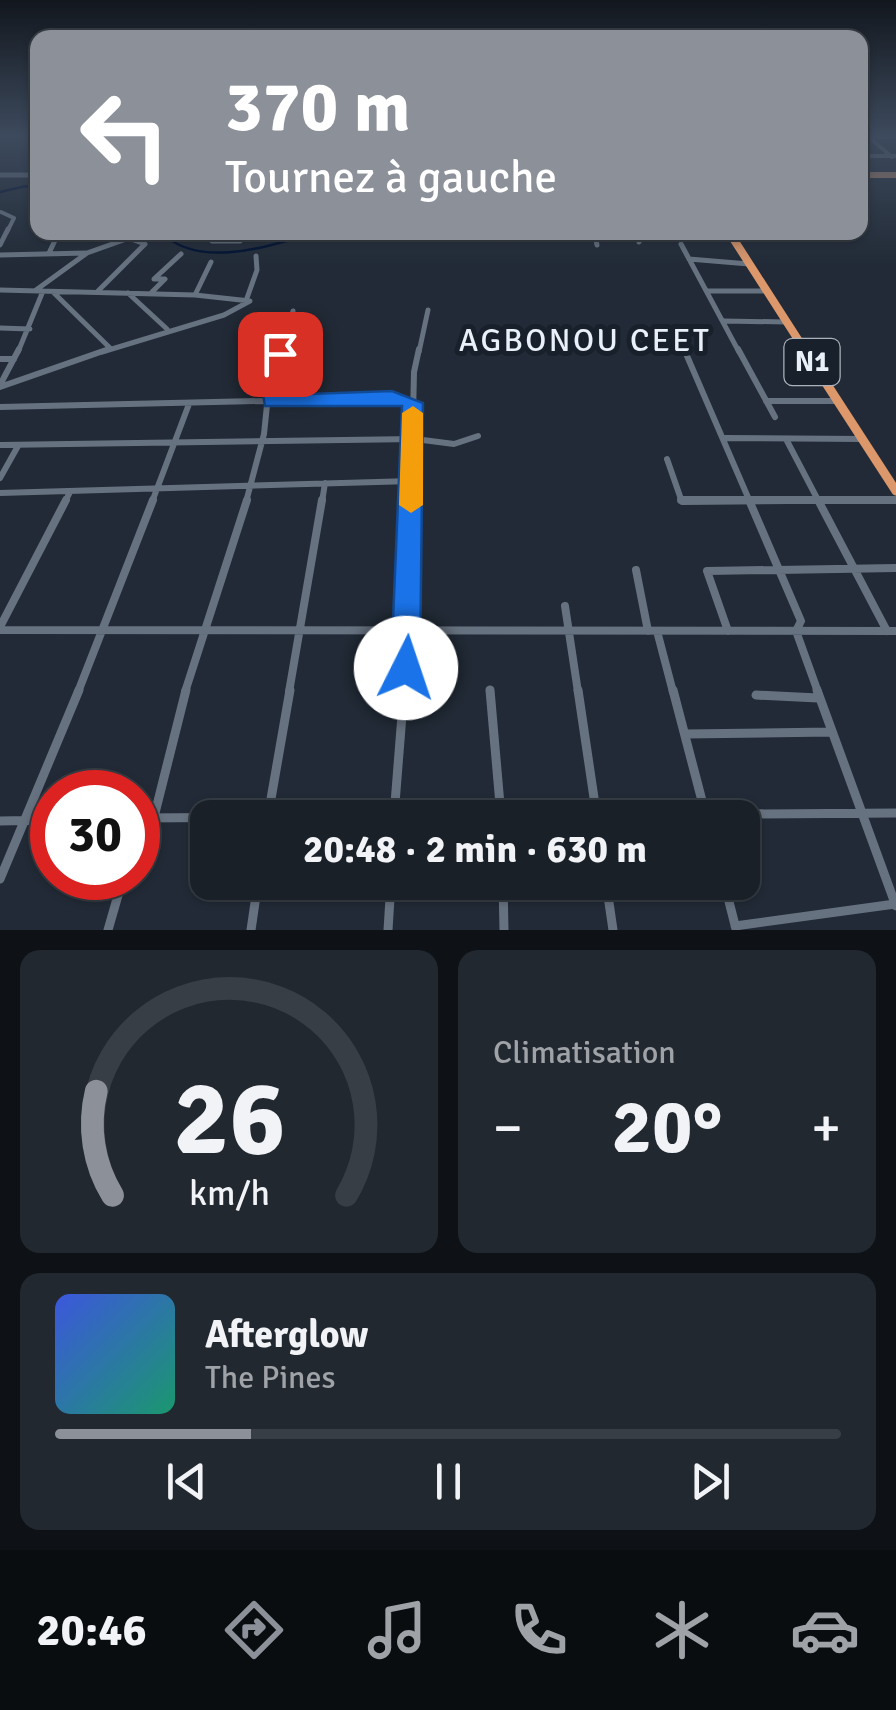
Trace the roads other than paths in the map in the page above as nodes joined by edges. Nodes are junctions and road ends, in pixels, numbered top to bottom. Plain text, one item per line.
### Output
1 (1, 212) edge
2 (55, 240) edge
3 (128, 240) edge
4 (138, 240) edge
5 (212, 240) edge
6 (596, 240) edge
7 (734, 240) edge
8 (240, 242) dead end
9 (681, 244) dead end
10 (0, 245) edge
11 (597, 246) dead end
12 (87, 253) junction
13 (0, 254) edge
14 (49, 254) junction
15 (181, 254) dead end
16 (256, 256) dead end
17 (689, 258) junction
18 (212, 262) dead end
19 (749, 264) junction
20 (0, 290) edge
21 (39, 291) junction
22 (706, 291) junction
23 (766, 291) junction
24 (52, 292) junction
25 (97, 292) junction
26 (128, 292) junction
27 (152, 293) junction
28 (195, 295) junction
29 (247, 298) dead end
30 (428, 310) dead end
31 (293, 311) dead end
32 (723, 321) junction
33 (786, 322) junction
34 (0, 328) edge
35 (30, 329) junction
36 (167, 329) junction
37 (680, 340) dead end
38 (110, 348) junction
39 (0, 359) edge
40 (16, 360) junction
41 (1, 382) edge
42 (766, 400) junction
43 (838, 401) junction
44 (273, 402) junction
45 (412, 403) junction
46 (189, 404) junction
47 (0, 408) edge
48 (775, 417) dead end
49 (478, 436) dead end
50 (414, 438) junction
51 (725, 438) junction
52 (786, 438) junction
53 (862, 439) junction
54 (260, 440) junction
55 (174, 442) junction
56 (0, 446) edge
57 (19, 446) junction
58 (667, 459) dead end
59 (0, 478) edge
60 (412, 481) junction
61 (326, 483) junction
62 (250, 487) junction
63 (156, 490) junction
64 (0, 492) edge
65 (70, 492) junction
66 (896, 492) edge
67 (750, 500) junction
68 (817, 500) junction
69 (896, 500) edge
70 (777, 566) junction
71 (853, 568) junction
72 (896, 568) edge
73 (636, 570) dead end
74 (564, 606) dead end
75 (0, 629) edge
76 (104, 630) junction
77 (203, 630) junction
78 (298, 631) junction
79 (408, 631) junction
80 (569, 631) junction
81 (652, 631) junction
82 (728, 631) junction
83 (796, 631) junction
84 (892, 632) edge
85 (490, 690) dead end
86 (756, 694) dead end
87 (818, 698) junction
88 (831, 732) junction
89 (686, 734) junction
90 (160, 794) edge
91 (271, 800) edge
92 (395, 800) edge
93 (500, 800) edge
94 (595, 800) edge
95 (702, 800) edge
96 (896, 813) edge
97 (860, 814) junction
98 (760, 815) edge
99 (160, 817) edge
100 (190, 817) edge
101 (0, 821) edge
102 (24, 821) junction
103 (30, 821) edge
104 (0, 880) edge
105 (116, 900) edge
106 (255, 900) edge
107 (389, 900) edge
108 (503, 900) edge
109 (609, 900) edge
110 (729, 900) edge
111 (896, 905) edge
112 (736, 928) edge
113 (108, 930) edge
114 (250, 930) edge
115 (388, 930) edge
116 (504, 930) edge
117 (613, 930) edge

1 - 10 street
2 - 14 street
3 - 12 street
4 - 25 street
5 - 8 street
6 - 11 street
7 - 19 highway, N1
9 - 17 street
12 - 14 street
12 - 21 street
13 - 14 street
15 - 27 street
16 - 29 street
17 - 19 street
17 - 22 street
18 - 28 street
19 - 23 highway, N1
20 - 21 street
21 - 24 street
21 - 35 street
22 - 23 street
22 - 32 street
23 - 33 highway, N1
24 - 25 street
24 - 38 street
25 - 26 street
26 - 27 street
26 - 36 street
27 - 28 street
28 - 36 street
30 - 45 street
31 - 44 street
32 - 33 street
32 - 42 street
33 - 43 highway, N1
34 - 35 street
35 - 40 street
36 - 38 street
37 - 51 street
38 - 41 street
39 - 40 street
40 - 41 street
42 - 43 street
42 - 48 street
43 - 53 highway, N1
44 - 45 street
44 - 46 street
44 - 54 street
45 - 50 street
46 - 47 street
46 - 55 street
49 - 50 street
50 - 54 street
50 - 60 street
51 - 52 street
51 - 67 street
52 - 53 street
52 - 68 street
53 - 66 highway, N1
54 - 55 street
54 - 62 street
55 - 57 street
55 - 63 street
56 - 57 street
57 - 59 street
58 - 67 street
60 - 61 street
60 - 79 street
61 - 62 street
61 - 78 street
62 - 63 street
62 - 77 street
63 - 65 street
63 - 76 street
64 - 65 street
65 - 75 street
67 - 68 street
67 - 70 street
68 - 69 street
68 - 71 street
70 - 71 street
70 - 82 street
70 - 83 street
71 - 72 street
71 - 84 street
73 - 81 street
74 - 80 street
75 - 76 street
76 - 77 street
76 - 102 street
77 - 78 street
77 - 90 street
78 - 79 street
78 - 91 street
79 - 80 street
79 - 92 street
80 - 81 street
80 - 94 street
81 - 82 street
81 - 89 street
82 - 83 street
83 - 84 street
83 - 87 street
85 - 93 street
86 - 87 street
87 - 88 street
88 - 89 street
88 - 97 street
89 - 95 street
96 - 97 street
97 - 98 street
97 - 111 street
99 - 100 street
101 - 102 street
102 - 103 street
102 - 104 street
105 - 113 street
106 - 114 street
107 - 115 street
108 - 116 street
109 - 117 street
110 - 112 street
111 - 112 street

